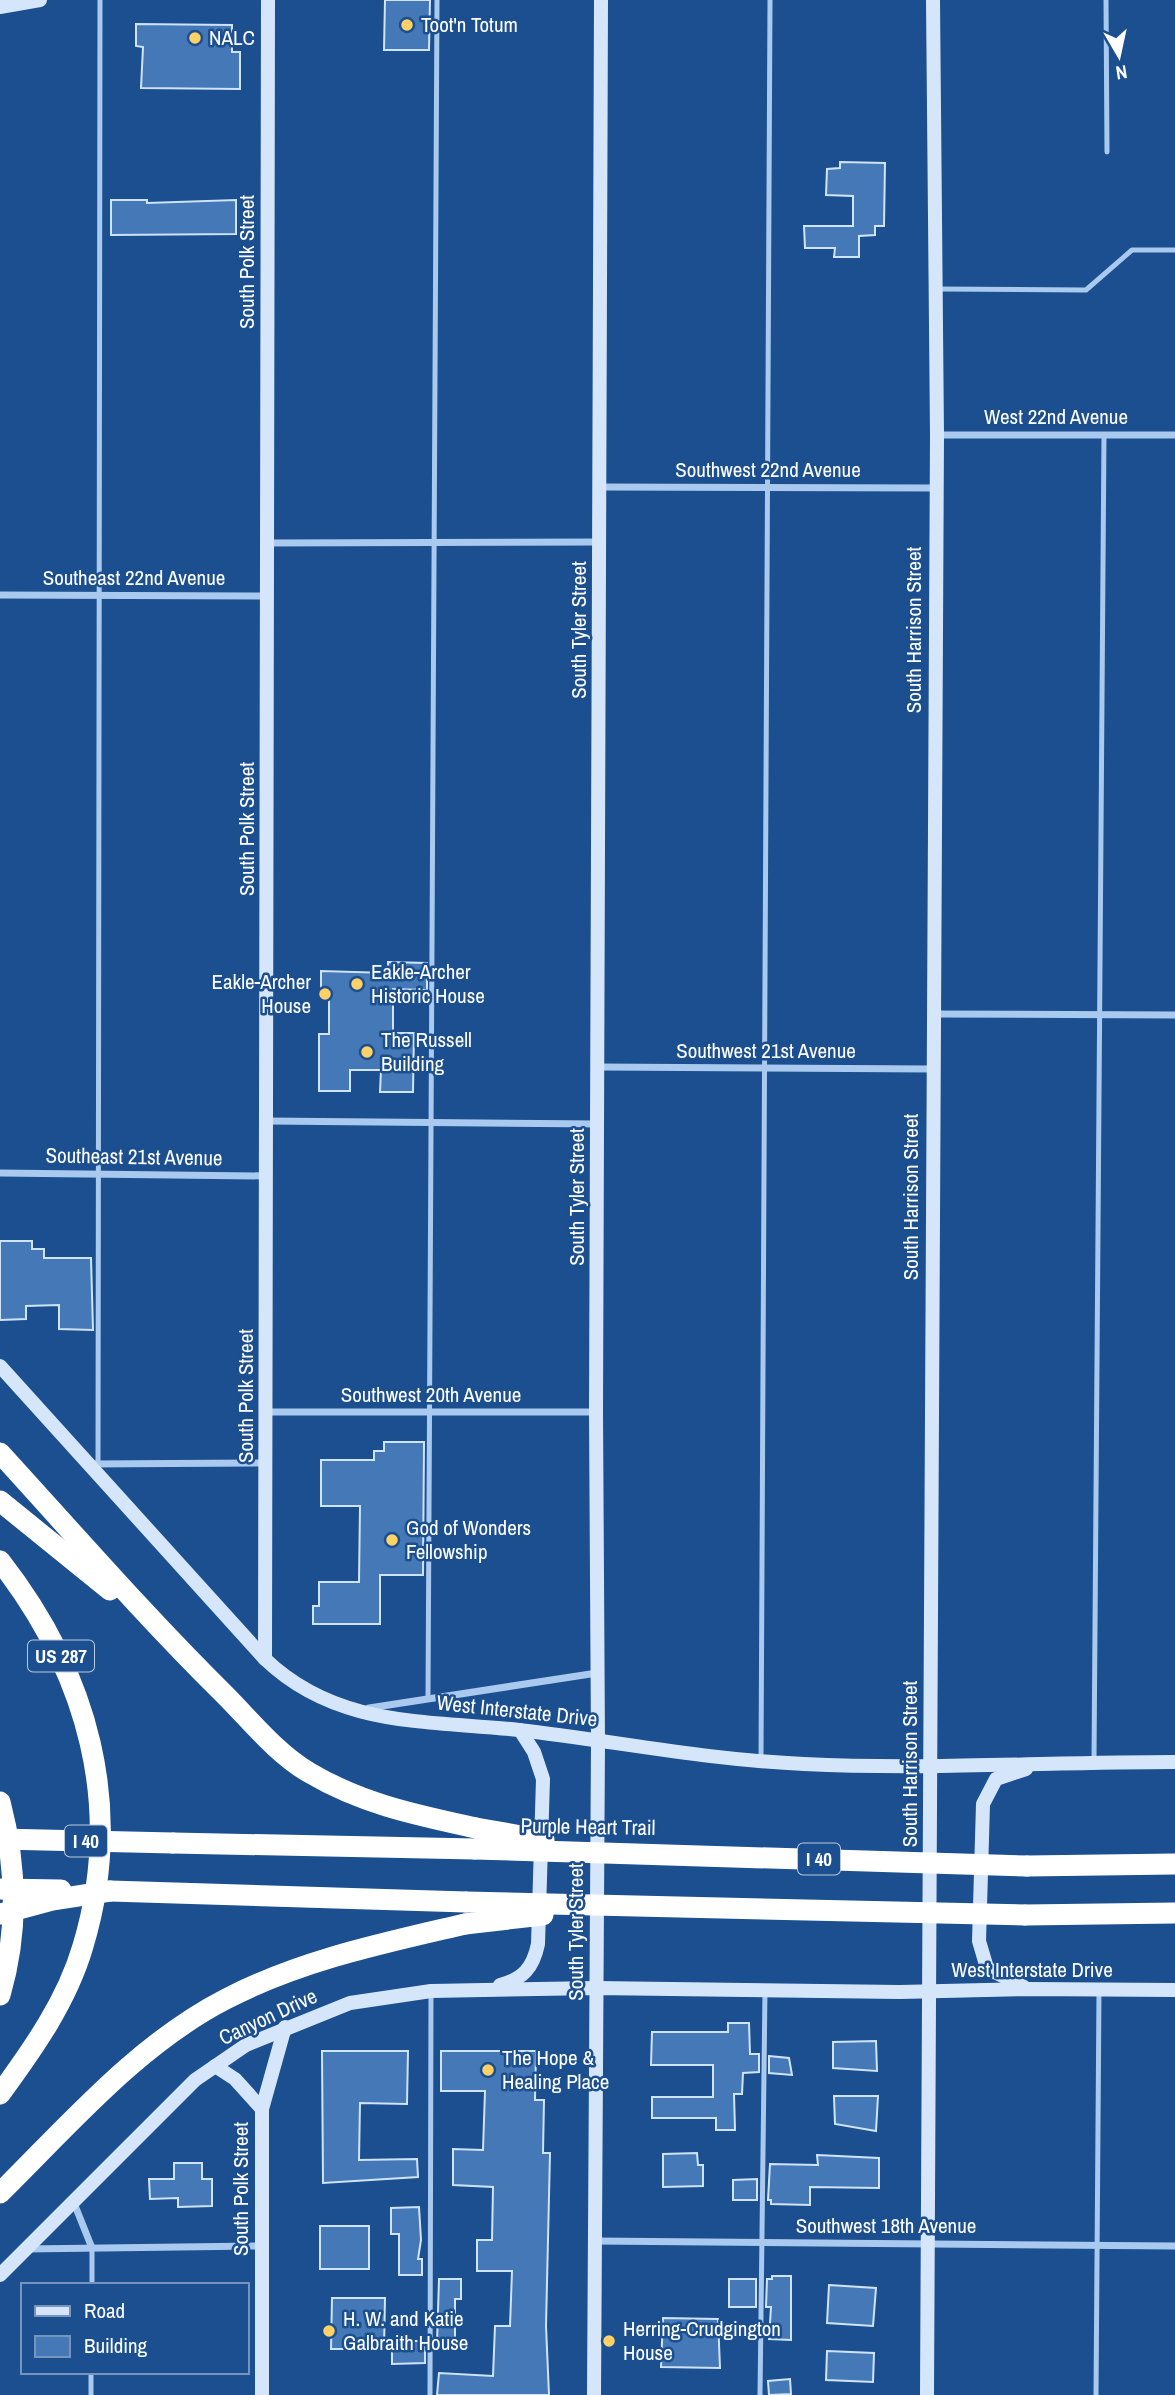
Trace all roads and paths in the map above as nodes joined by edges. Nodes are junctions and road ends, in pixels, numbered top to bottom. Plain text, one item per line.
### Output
1 (40, 0) edge
2 (100, 0) edge
3 (268, 0) edge
4 (437, 0) edge
5 (601, 0) edge
6 (770, 0) edge
7 (933, 0) edge
8 (1106, 0) edge
9 (0, 7) edge
10 (1107, 152) dead end
11 (1175, 250) edge
12 (937, 289) junction
13 (937, 435) junction
14 (1104, 435) junction
15 (1175, 435) edge
16 (600, 487) junction
17 (769, 488) junction
18 (936, 488) junction
19 (600, 542) junction
20 (268, 543) junction
21 (433, 543) junction
22 (0, 595) edge
23 (101, 595) junction
24 (268, 596) junction
25 (933, 1014) junction
26 (1100, 1014) junction
27 (1175, 1015) edge
28 (599, 1067) junction
29 (765, 1068) junction
30 (932, 1069) junction
31 (268, 1121) junction
32 (431, 1123) junction
33 (598, 1124) junction
34 (0, 1173) edge
35 (100, 1174) junction
36 (268, 1176) junction
37 (0, 1366) edge
38 (267, 1412) junction
39 (429, 1412) junction
40 (596, 1412) junction
41 (0, 1453) edge
42 (267, 1463) junction
43 (92, 1464) junction
44 (0, 1500) edge
45 (0, 1561) edge
46 (166, 1636) junction
47 (265, 1659) junction
48 (597, 1673) junction
49 (428, 1698) junction
50 (353, 1711) junction
51 (520, 1730) junction
52 (598, 1742) junction
53 (761, 1760) junction
54 (1047, 1762) junction
55 (1094, 1762) junction
56 (1175, 1762) edge
57 (931, 1768) junction
58 (0, 1802) edge
59 (0, 1839) edge
60 (475, 1839) junction
61 (1175, 1864) edge
62 (0, 1889) edge
63 (110, 1891) junction
64 (611, 1906) junction
65 (1175, 1913) edge
66 (0, 1914) edge
67 (596, 1988) junction
68 (1027, 1989) junction
69 (478, 1990) junction
70 (1175, 1990) edge
71 (430, 1991) junction
72 (765, 1991) junction
73 (930, 1992) junction
74 (1099, 1992) junction
75 (0, 1995) edge
76 (285, 2027) junction
77 (215, 2066) junction
78 (0, 2094) edge
79 (262, 2109) junction
80 (0, 2193) edge
81 (73, 2201) junction
82 (596, 2242) junction
83 (762, 2243) junction
84 (928, 2245) junction
85 (1097, 2245) junction
86 (262, 2246) junction
87 (1175, 2246) edge
88 (92, 2248) junction
89 (26, 2249) junction
90 (0, 2276) edge
91 (92, 2283) edge
92 (91, 2374) edge
93 (91, 2395) edge
94 (262, 2395) edge
95 (430, 2395) edge
96 (594, 2395) edge
97 (760, 2395) edge
98 (927, 2395) edge
99 (1096, 2395) edge

1 - 9 main road
2 - 23 lane
3 - 20 main road, South Polk Street
4 - 21 lane
5 - 16 main road, South Tyler Street
6 - 17 lane
7 - 12 main road, South Harrison Street
8 - 10 lane
11 - 12 lane
12 - 13 main road, South Harrison Street
13 - 14 street, West 22nd Avenue
13 - 18 main road, South Harrison Street
14 - 15 street, West 22nd Avenue
14 - 26 lane
16 - 17 street, Southwest 22nd Avenue
16 - 19 main road, South Tyler Street
17 - 18 street, Southwest 22nd Avenue
17 - 29 lane
18 - 25 main road, South Harrison Street
19 - 21 street
19 - 28 main road, South Tyler Street
20 - 21 street
20 - 24 main road, South Polk Street
21 - 32 lane
22 - 23 street, Southeast 22nd Avenue
23 - 24 street, Southeast 22nd Avenue
23 - 35 lane
24 - 31 main road, South Polk Street
25 - 26 street
25 - 30 main road, South Harrison Street
26 - 27 street
26 - 55 lane
28 - 29 street, Southwest 21st Avenue
28 - 33 main road, South Tyler Street
29 - 30 street, Southwest 21st Avenue
29 - 53 lane
30 - 57 main road, South Harrison Street
31 - 32 street
31 - 36 main road, South Polk Street
32 - 33 street
32 - 39 lane
33 - 40 main road, South Tyler Street
34 - 35 street, Southeast 21st Avenue
35 - 36 street, Southeast 21st Avenue
35 - 43 lane
36 - 38 main road, South Polk Street
37 - 43 main road, West Interstate Drive
38 - 39 street, Southwest 20th Avenue
38 - 42 main road, South Polk Street
39 - 40 street, Southwest 20th Avenue
39 - 49 lane
40 - 48 main road, South Tyler Street
41 - 46 highway
42 - 43 street
42 - 47 main road, South Polk Street
43 - 47 main road, West Interstate Drive
44 - 46 highway
45 - 78 highway, US 287
46 - 60 highway
47 - 50 main road, West Interstate Drive
48 - 49 street
48 - 52 main road, South Tyler Street
49 - 50 street
50 - 51 main road, West Interstate Drive
51 - 52 main road, West Interstate Drive
51 - 69 main road
52 - 53 main road, West Interstate Drive
52 - 67 main road, South Tyler Street
53 - 57 main road, West Interstate Drive
54 - 55 main road, West Interstate Drive
54 - 57 main road, West Interstate Drive
54 - 68 main road
55 - 56 main road, West Interstate Drive
57 - 73 main road, South Harrison Street
58 - 75 highway
59 - 60 highway, I 40, bridge
60 - 61 highway, Purple Heart Trail / I 40, bridge
62 - 63 highway, bridge
63 - 64 highway, bridge
63 - 66 highway, bridge
64 - 65 highway, bridge
64 - 80 highway, bridge
67 - 69 main road, Canyon Drive
67 - 72 main road, West Interstate Drive
67 - 82 main road, South Tyler Street
68 - 73 main road, West Interstate Drive
68 - 74 main road, West Interstate Drive
69 - 71 main road, Canyon Drive
70 - 74 main road, West Interstate Drive
71 - 76 main road, Canyon Drive
71 - 95 lane
72 - 73 main road, West Interstate Drive
72 - 83 lane
73 - 84 main road, South Harrison Street
74 - 85 lane
76 - 77 main road, Canyon Drive
76 - 79 main road, South Polk Street
77 - 79 main road, South Polk Street
77 - 81 main road, Canyon Drive
79 - 86 main road, South Polk Street
81 - 88 street
81 - 89 main road, Canyon Drive
82 - 83 street, Southwest 18th Avenue
82 - 96 main road, South Tyler Street
83 - 84 street, Southwest 18th Avenue
83 - 97 lane
84 - 85 street, Southwest 18th Avenue
84 - 98 main road, South Harrison Street
85 - 87 street, Southwest 18th Avenue
85 - 99 lane
86 - 88 street
86 - 94 main road, South Polk Street
88 - 89 street
88 - 91 lane
89 - 90 main road, Canyon Drive
92 - 93 lane

